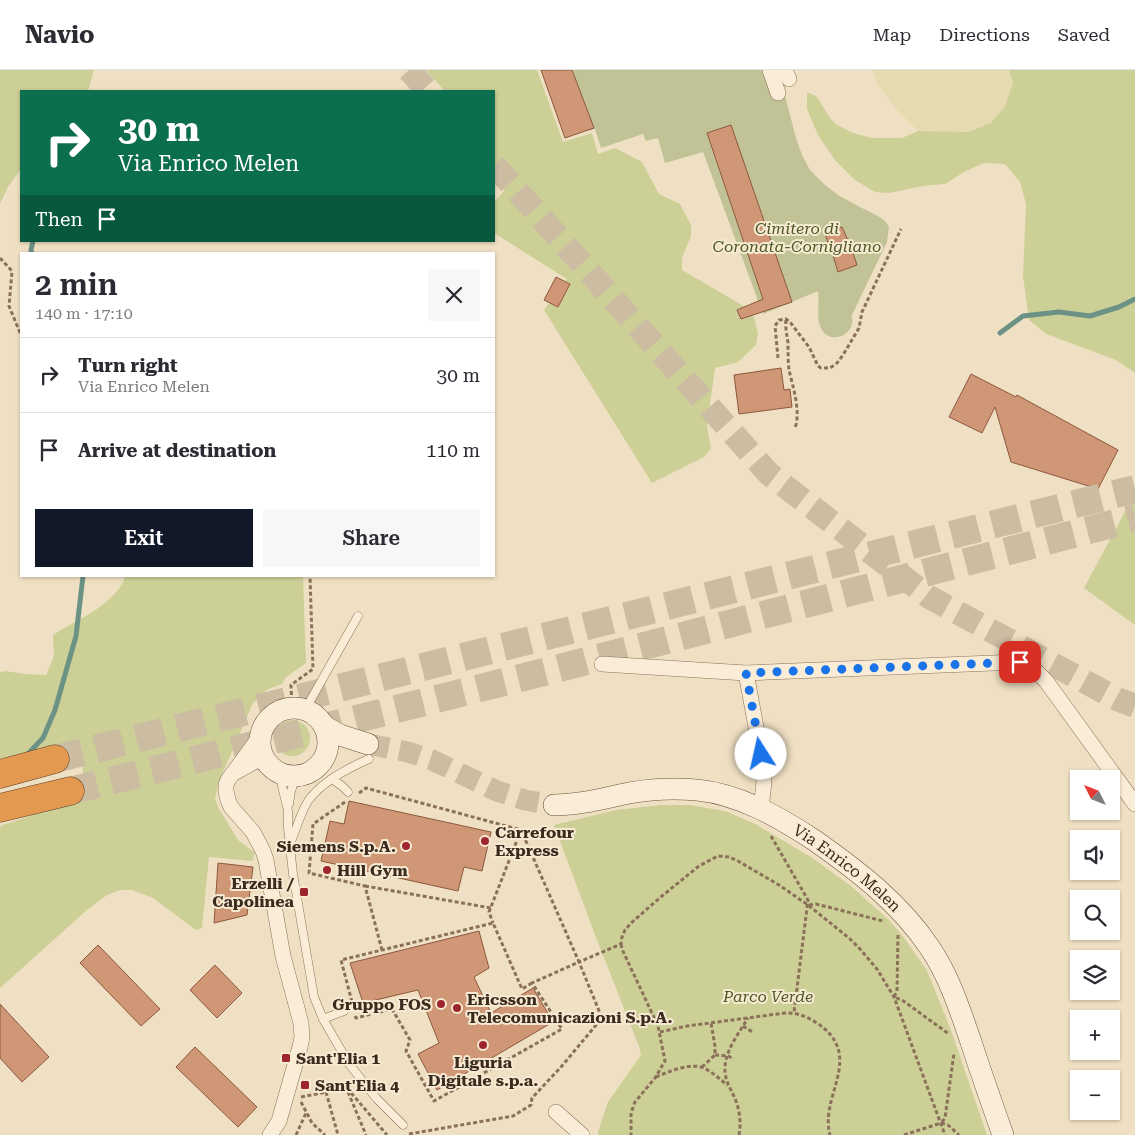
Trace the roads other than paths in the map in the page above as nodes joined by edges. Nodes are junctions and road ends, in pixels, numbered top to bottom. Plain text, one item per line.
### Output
1 (770, 70) edge
2 (778, 93) dead end
3 (358, 616) dead end
4 (602, 664) dead end
5 (746, 673) junction
6 (299, 709) junction
7 (324, 726) junction
8 (260, 735) junction
9 (325, 755) junction
10 (263, 757) junction
11 (369, 758) dead end
12 (55, 759) tunnel mouth
13 (0, 774) edge
14 (233, 774) junction
15 (288, 774) junction
16 (332, 779) junction
17 (70, 791) tunnel mouth
18 (350, 795) road end
19 (1135, 804) edge
20 (554, 805) tunnel mouth
21 (0, 808) edge
22 (761, 809) junction
23 (288, 811) junction
24 (289, 846) junction
25 (344, 1011) dead end
26 (323, 1019) junction
27 (556, 1112) dead end
28 (403, 1125) dead end
29 (270, 1135) edge
30 (582, 1135) edge
31 (1003, 1135) edge

1 - 2 street
3 - 6 lane
4 - 5 street
5 - 19 street
5 - 22 street
6 - 7 street
6 - 8 street
7 - 9 street
7 - 9 street
8 - 10 street
8 - 14 street
9 - 15 street
10 - 14 street
10 - 15 street
11 - 16 lane
12 - 13 highway
14 - 29 street
15 - 23 lane
15 - 23 lane
16 - 18 lane
16 - 24 lane
17 - 21 highway
20 - 22 street, Via Enrico Melen
22 - 31 street, Via Enrico Melen
23 - 24 lane
24 - 26 lane
25 - 26 lane
26 - 28 lane
27 - 30 street

